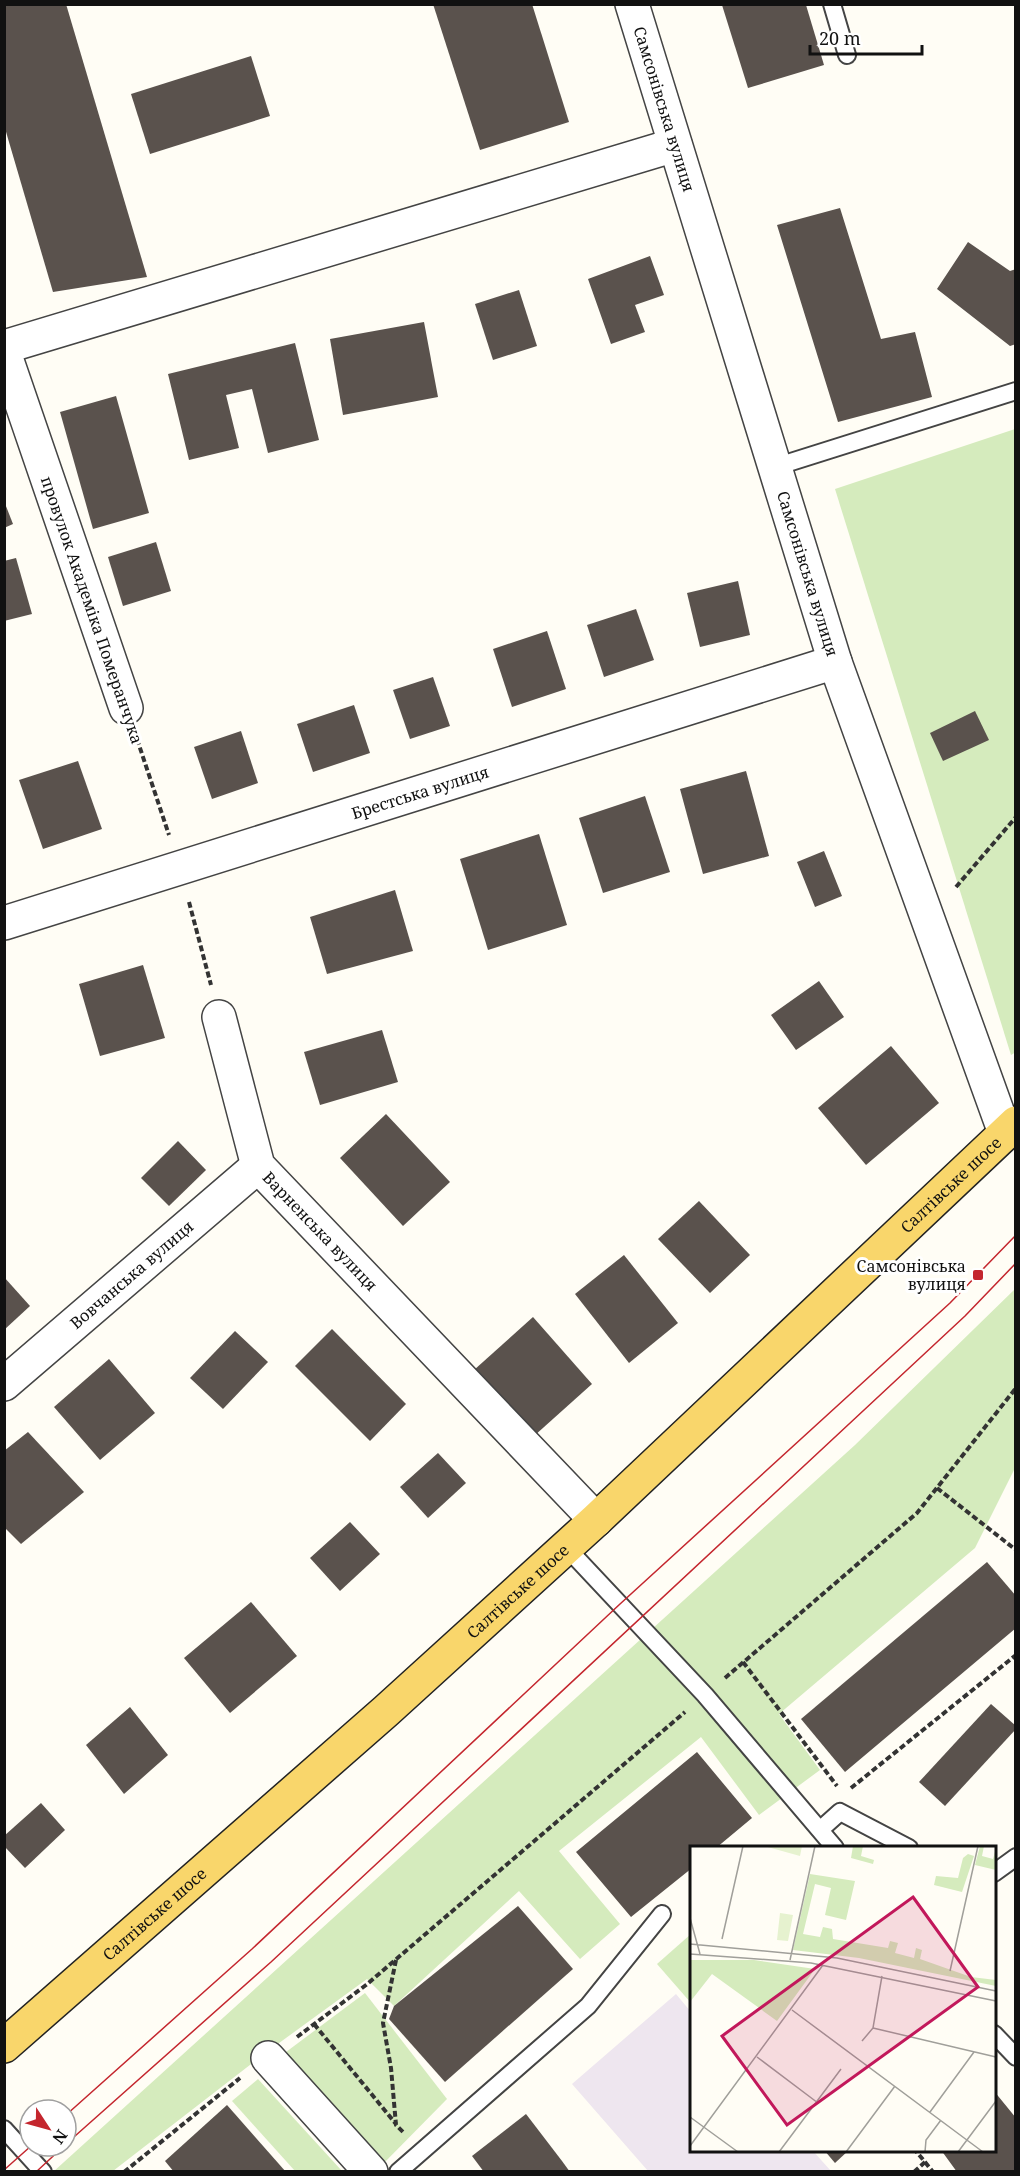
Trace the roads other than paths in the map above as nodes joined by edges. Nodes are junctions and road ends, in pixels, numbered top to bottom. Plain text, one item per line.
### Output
1 (632, 4) edge
2 (832, 4) edge
3 (847, 55) dead end
4 (675, 145) junction
5 (4, 350) edge
6 (1016, 391) edge
7 (775, 467) junction
8 (835, 662) junction
9 (126, 708) road end
10 (4, 923) edge
11 (219, 1017) road end
12 (1010, 1128) edge
13 (258, 1167) junction
14 (4, 1384) edge
15 (596, 1520) junction
16 (566, 1547) junction
17 (820, 1829) junction
18 (833, 1846) edge
19 (905, 1846) edge
20 (1016, 1857) edge
21 (996, 1872) edge
22 (662, 1914) dead end
23 (996, 2036) edge
24 (4, 2046) edge
25 (1016, 2056) edge
26 (268, 2058) road end
27 (4, 2129) edge
28 (43, 2172) edge
29 (371, 2172) edge
30 (398, 2172) edge

1 - 4 street, Самсонівська вулиця
2 - 3 lane
4 - 5 street
4 - 7 street, Самсонівська вулиця
5 - 9 street, провулок Академіка Померанчука
6 - 7 lane
7 - 8 street, Самсонівська вулиця
8 - 10 street, Брестська вулиця
8 - 12 street, Самсонівська вулиця
11 - 13 street, Варненська вулиця
12 - 15 main road, Салтівське шосе
13 - 14 street, Вовчанська вулиця
13 - 15 street, Варненська вулиця
15 - 16 main road, Салтівське шосе
16 - 17 lane
16 - 24 main road, Салтівське шосе
17 - 18 lane
17 - 19 lane
20 - 21 lane
22 - 30 lane
23 - 25 lane
26 - 29 street
27 - 28 lane

